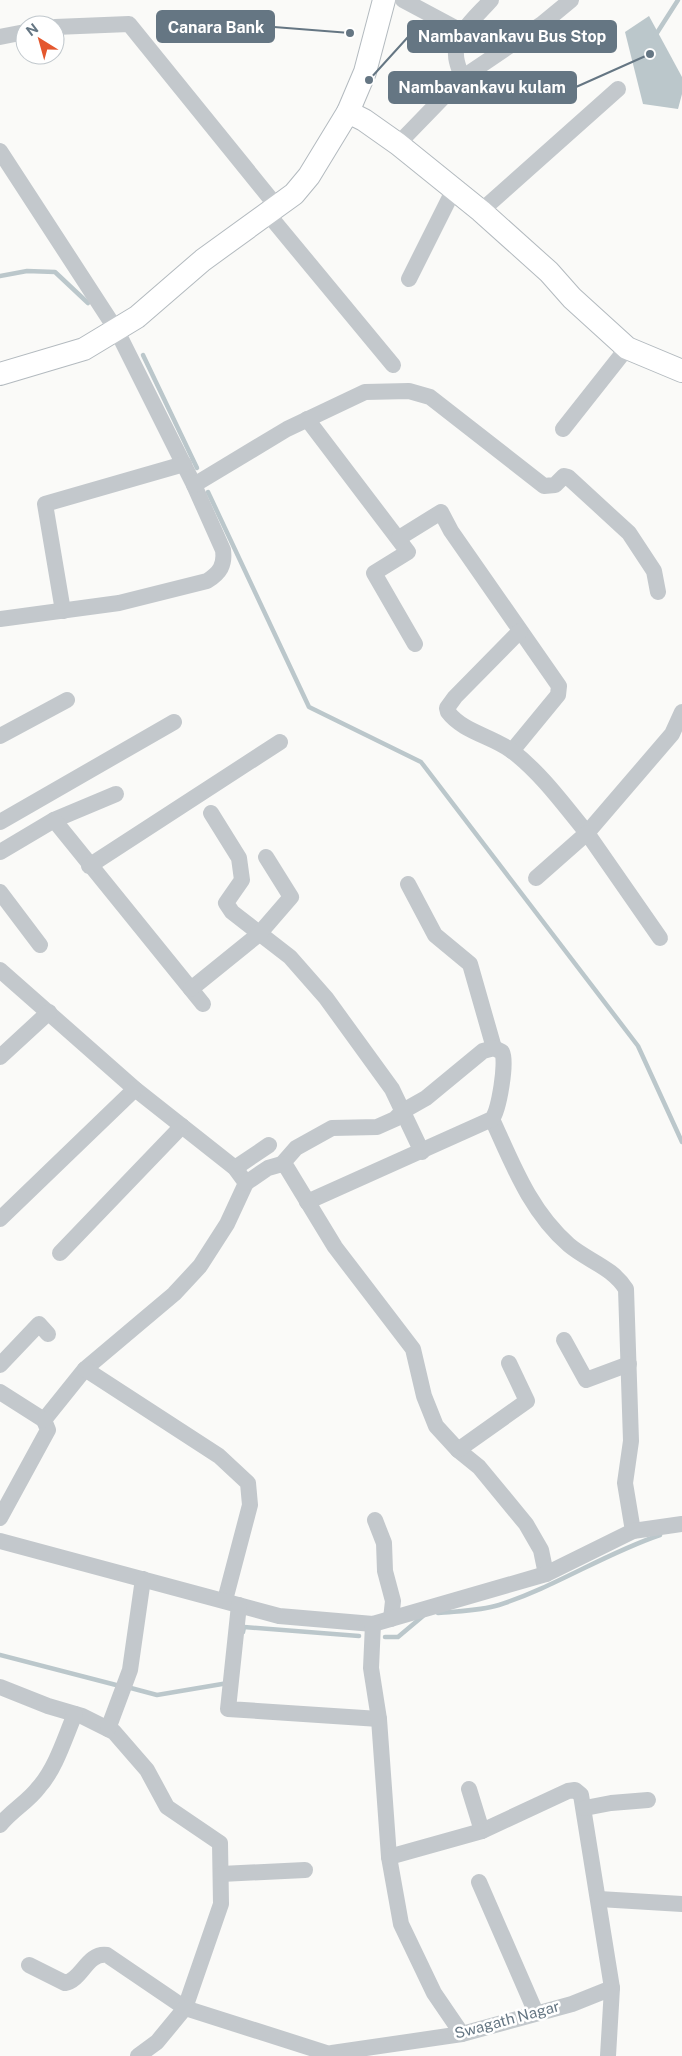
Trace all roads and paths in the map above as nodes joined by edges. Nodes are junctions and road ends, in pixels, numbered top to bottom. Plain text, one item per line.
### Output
1 (384, 0) edge
2 (403, 0) edge
3 (491, 0) edge
4 (571, 0) edge
5 (65, 27) edge
6 (463, 32) junction
7 (15, 34) edge
8 (0, 38) edge
9 (462, 78) junction
10 (618, 89) dead end
11 (348, 112) junction
12 (398, 144) junction
13 (0, 151) edge
14 (454, 189) junction
15 (273, 211) junction
16 (480, 211) junction
17 (409, 279) dead end
18 (117, 331) junction
19 (627, 348) junction
20 (394, 365) dead end
21 (682, 371) edge
22 (0, 374) edge
23 (307, 418) junction
24 (563, 429) dead end
25 (184, 464) junction
26 (194, 485) junction
27 (399, 538) junction
28 (658, 592) dead end
29 (63, 611) junction
30 (0, 619) edge
31 (520, 631) junction
32 (415, 644) dead end
33 (67, 700) dead end
34 (682, 712) edge
35 (174, 722) dead end
36 (0, 736) edge
37 (280, 742) dead end
38 (512, 750) junction
39 (116, 794) dead end
40 (211, 813) dead end
41 (54, 820) junction
42 (0, 822) edge
43 (587, 833) junction
44 (0, 852) edge
45 (266, 857) dead end
46 (89, 866) junction
47 (536, 878) dead end
48 (408, 884) dead end
49 (0, 892) edge
50 (259, 934) junction
51 (660, 938) dead end
52 (40, 945) dead end
53 (0, 970) edge
54 (191, 989) junction
55 (203, 1004) dead end
56 (49, 1012) junction
57 (494, 1048) junction
58 (0, 1057) edge
59 (134, 1089) junction
60 (403, 1111) junction
61 (492, 1119) junction
62 (182, 1126) junction
63 (269, 1145) dead end
64 (422, 1152) junction
65 (282, 1164) junction
66 (235, 1168) junction
67 (246, 1182) junction
68 (307, 1202) junction
69 (0, 1219) edge
70 (60, 1253) dead end
71 (48, 1334) dead end
72 (564, 1340) dead end
73 (509, 1363) dead end
74 (629, 1364) junction
75 (0, 1365) edge
76 (85, 1369) junction
77 (0, 1392) edge
78 (44, 1420) junction
79 (458, 1450) junction
80 (0, 1518) edge
81 (375, 1520) dead end
82 (682, 1524) edge
83 (632, 1531) junction
84 (0, 1541) edge
85 (546, 1574) junction
86 (143, 1579) junction
87 (232, 1602) junction
88 (391, 1619) junction
89 (373, 1624) junction
90 (0, 1687) edge
91 (75, 1714) junction
92 (378, 1719) junction
93 (108, 1729) junction
94 (468, 1789) dead end
95 (648, 1800) dead end
96 (585, 1808) junction
97 (0, 1825) edge
98 (482, 1831) junction
99 (389, 1857) junction
100 (305, 1870) dead end
101 (222, 1874) junction
102 (479, 1882) dead end
103 (599, 1899) junction
104 (682, 1904) edge
105 (29, 1966) dead end
106 (612, 1988) junction
107 (186, 2008) junction
108 (536, 2013) junction
109 (462, 2034) junction
110 (334, 2055) edge
111 (138, 2056) edge
112 (608, 2056) edge

1 - 11 street
2 - 6 street
3 - 6 street
4 - 9 street
5 - 15 street
6 - 9 street
7 - 8 street
9 - 12 street
10 - 16 street
11 - 12 street
11 - 15 street
12 - 14 street
13 - 18 street
14 - 16 street
14 - 17 street
15 - 18 street
15 - 20 street
16 - 19 street
18 - 22 street
18 - 25 street
19 - 21 street
19 - 24 street
23 - 26 street
23 - 27 street
23 - 28 street
25 - 26 street
25 - 29 street
26 - 29 street
27 - 31 street
27 - 32 street
29 - 30 street
31 - 38 street
31 - 38 street
33 - 36 street
34 - 43 street
35 - 42 street
37 - 46 street
38 - 43 street
39 - 41 street
40 - 50 street
41 - 44 street
41 - 46 street
43 - 47 street
43 - 51 street
45 - 50 street
46 - 54 street
48 - 57 street
49 - 52 street
50 - 54 street
50 - 60 street
53 - 56 street
54 - 55 street
56 - 58 street
56 - 59 street
57 - 60 street
57 - 61 street
59 - 62 street
59 - 69 street
60 - 64 street
60 - 65 street
61 - 64 street
61 - 74 street
62 - 66 street
62 - 70 street
63 - 66 street
64 - 68 street
65 - 67 street
65 - 68 street
66 - 67 street
67 - 76 street
68 - 79 street
71 - 75 street
72 - 74 street
73 - 79 street
74 - 83 street
76 - 78 street
76 - 87 street
77 - 78 street
78 - 80 street
79 - 85 street
81 - 88 street
82 - 83 street
83 - 85 street
84 - 86 street
85 - 88 street
86 - 87 street
86 - 93 street
87 - 89 street
87 - 92 street
88 - 89 street
89 - 92 street
90 - 91 street
91 - 93 street
91 - 97 street
92 - 99 street
93 - 101 street
94 - 98 street
95 - 96 street
96 - 98 street
96 - 103 street
98 - 99 street
99 - 109 street
100 - 101 street
101 - 107 street
102 - 108 street
103 - 104 street
103 - 106 street
105 - 107 street, Swagath Nagar
106 - 108 street, Swagath Nagar
106 - 112 street
107 - 110 street, Swagath Nagar
107 - 111 street
108 - 109 street, Swagath Nagar
109 - 110 street, Swagath Nagar

